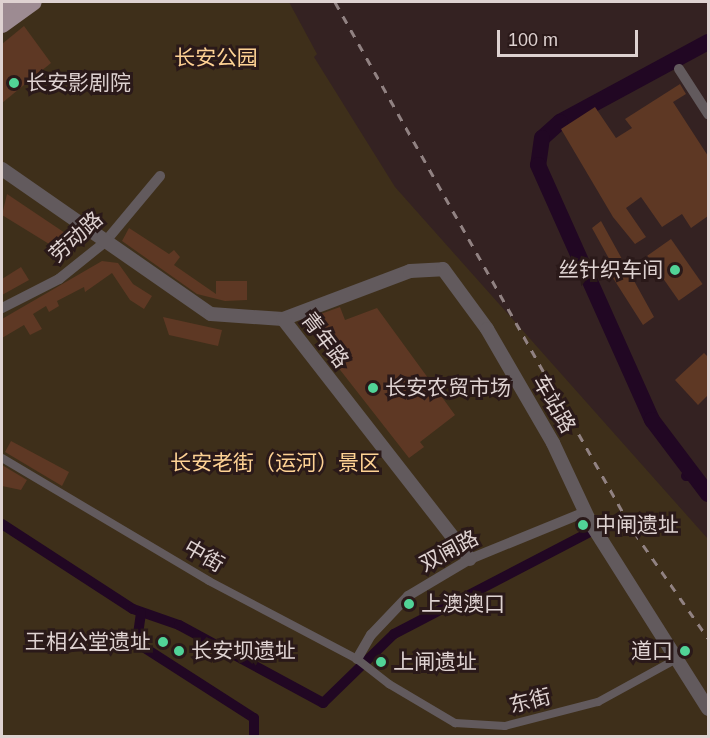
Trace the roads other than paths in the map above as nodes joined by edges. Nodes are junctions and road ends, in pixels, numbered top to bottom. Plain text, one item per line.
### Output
1 (15, 2) edge
2 (34, 2) edge
3 (2, 11) edge
4 (2, 25) edge
5 (679, 69) dead end
6 (708, 114) edge
7 (2, 170) edge
8 (160, 176) dead end
9 (105, 242) junction
10 (2, 308) edge
11 (283, 319) junction
12 (2, 458) edge
13 (588, 517) junction
14 (470, 559) junction
15 (678, 658) junction
16 (360, 662) junction
17 (389, 684) joint
18 (708, 709) edge

1 - 3 main road
2 - 4 main road
5 - 6 street
7 - 9 street, 青年路
8 - 9 street, 劳动路
9 - 10 street, 劳动路
9 - 11 street, 青年路
11 - 13 street, 车站路
11 - 14 street, 青年路
12 - 16 street, 中街
13 - 14 street, 双闸路
13 - 15 street, 车站路
14 - 16 street, 双闸路
15 - 17 street, 东街
15 - 18 street, 车站路
16 - 17 street, 中街

